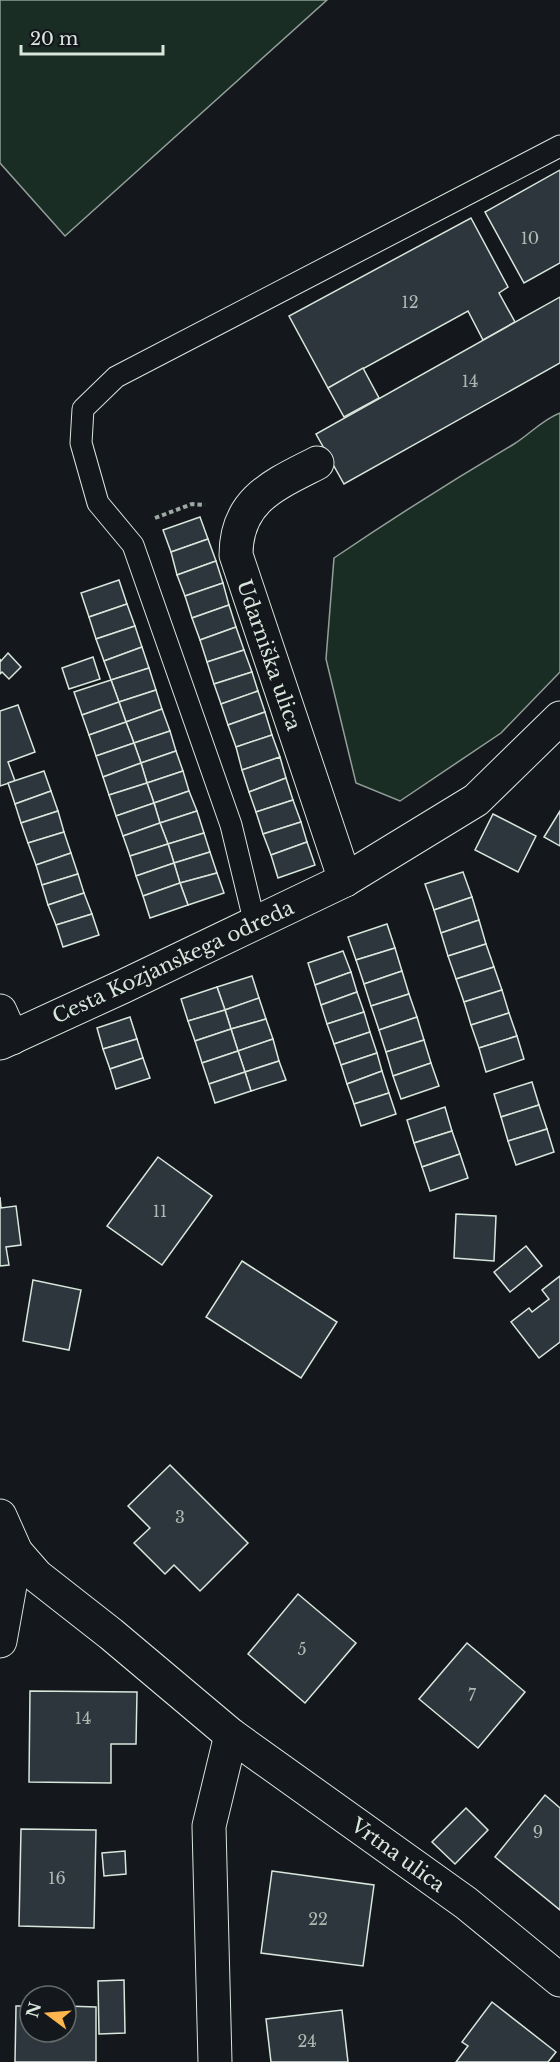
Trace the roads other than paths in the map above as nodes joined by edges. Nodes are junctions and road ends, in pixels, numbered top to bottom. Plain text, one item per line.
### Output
1 (560, 146) edge
2 (317, 463) dead end
3 (560, 718) edge
4 (345, 880) junction
5 (255, 924) junction
6 (4, 1031) edge
7 (0, 1516) edge
8 (16, 1552) junction
9 (0, 1641) edge
10 (231, 1735) junction
11 (560, 1980) edge
12 (215, 2062) edge

1 - 5 lane
2 - 4 street, Udarniška ulica
3 - 4 street, Cesta Kozjanskega odreda
4 - 5 street, Cesta Kozjanskega odreda
5 - 6 street, Cesta Kozjanskega odreda
7 - 8 street, Vrtna ulica
8 - 9 street
8 - 10 street, Vrtna ulica
10 - 11 street, Vrtna ulica
10 - 12 street

